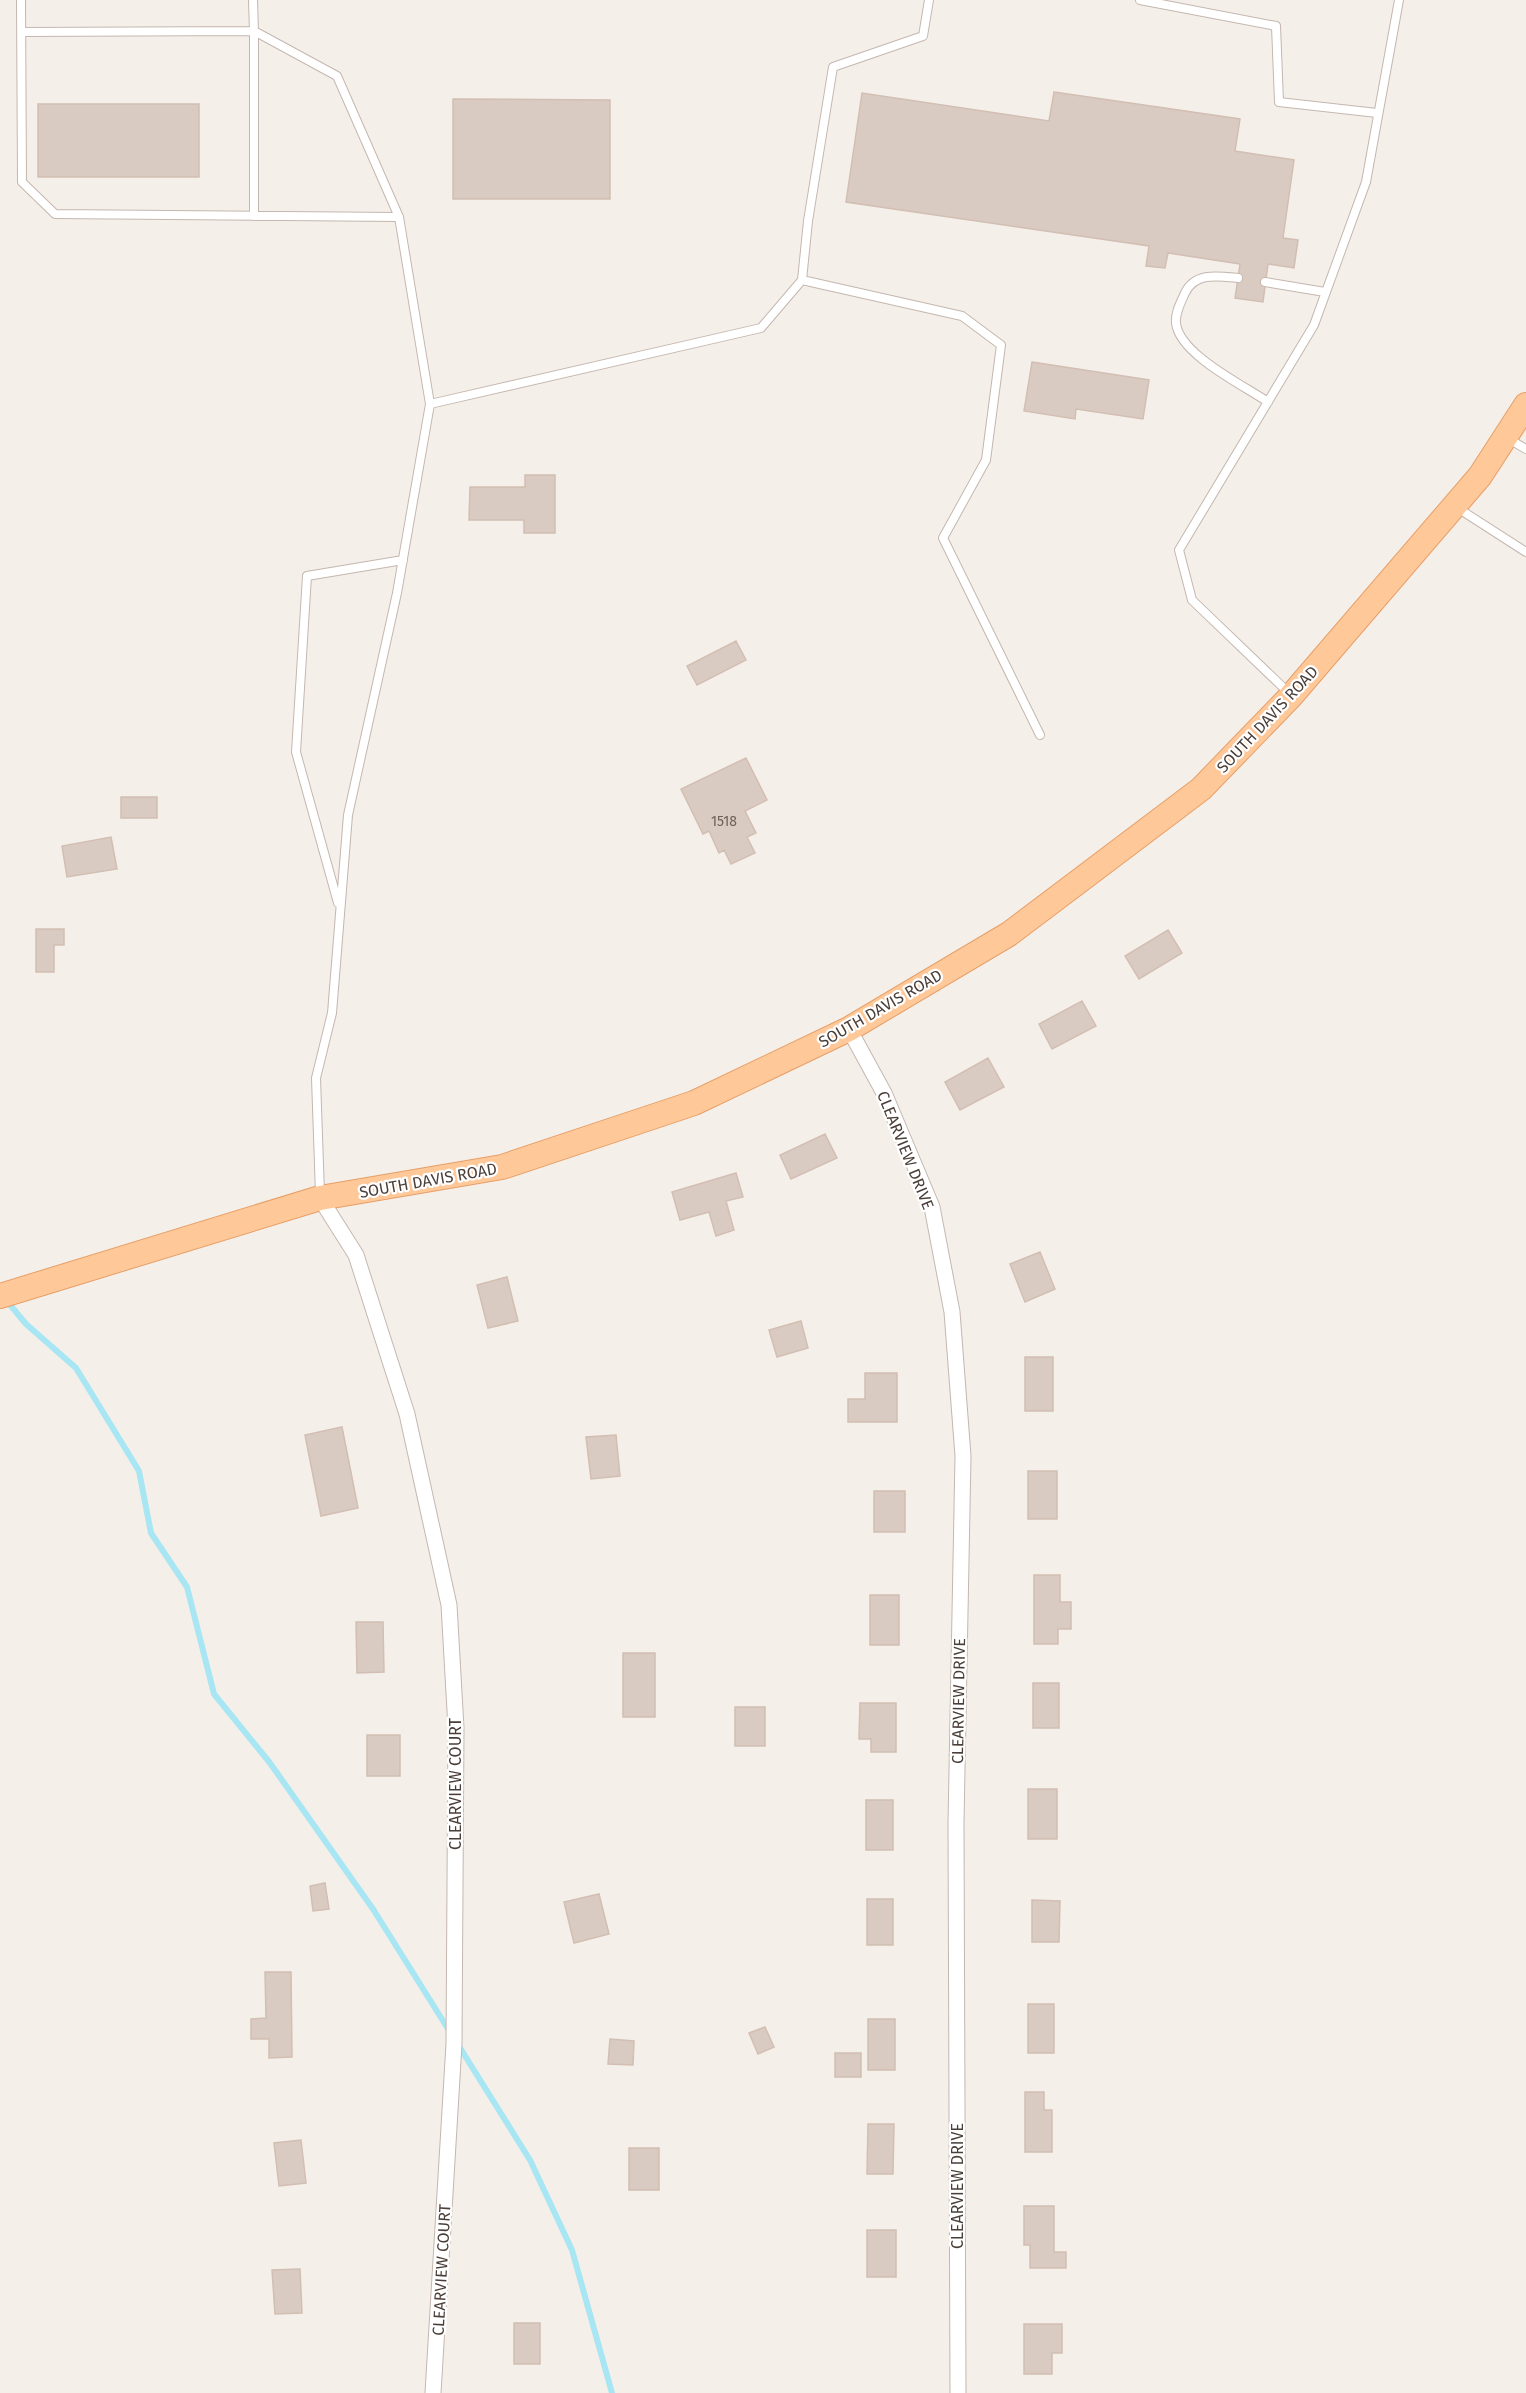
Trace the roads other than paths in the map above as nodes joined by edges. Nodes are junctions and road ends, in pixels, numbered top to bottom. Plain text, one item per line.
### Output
1 (21, 0) edge
2 (253, 0) edge
3 (929, 0) edge
4 (1140, 0) edge
5 (1399, 0) edge
6 (254, 31) junction
7 (21, 32) junction
8 (1377, 113) junction
9 (254, 216) junction
10 (399, 217) junction
11 (1238, 278) dead end
12 (802, 280) junction
13 (1265, 282) dead end
14 (1325, 292) junction
15 (1268, 402) junction
16 (430, 404) junction
17 (1526, 405) edge
18 (1516, 443) edge
19 (1454, 506) junction
20 (1526, 552) edge
21 (403, 560) junction
22 (1291, 696) junction
23 (1040, 735) dead end
24 (340, 910) junction
25 (849, 1029) junction
26 (320, 1198) junction
27 (0, 1296) edge
28 (433, 2393) edge
29 (958, 2393) edge

1 - 7 lane
2 - 6 lane
3 - 12 lane
4 - 8 lane
5 - 8 lane
6 - 7 lane
6 - 9 lane
6 - 10 lane
7 - 9 lane
8 - 14 lane
9 - 10 lane
10 - 16 lane
11 - 15 lane
12 - 16 lane
12 - 23 lane
13 - 14 lane
14 - 15 lane
15 - 22 lane
16 - 21 lane
17 - 18 main road, SOUTH DAVIS ROAD
18 - 19 main road, SOUTH DAVIS ROAD
19 - 20 lane
19 - 22 main road, SOUTH DAVIS ROAD
21 - 24 lane
21 - 24 lane
22 - 25 main road, SOUTH DAVIS ROAD
24 - 26 lane
25 - 26 main road, SOUTH DAVIS ROAD
25 - 29 street, CLEARVIEW DRIVE
26 - 27 main road, SOUTH DAVIS ROAD
26 - 28 street, CLEARVIEW COURT

